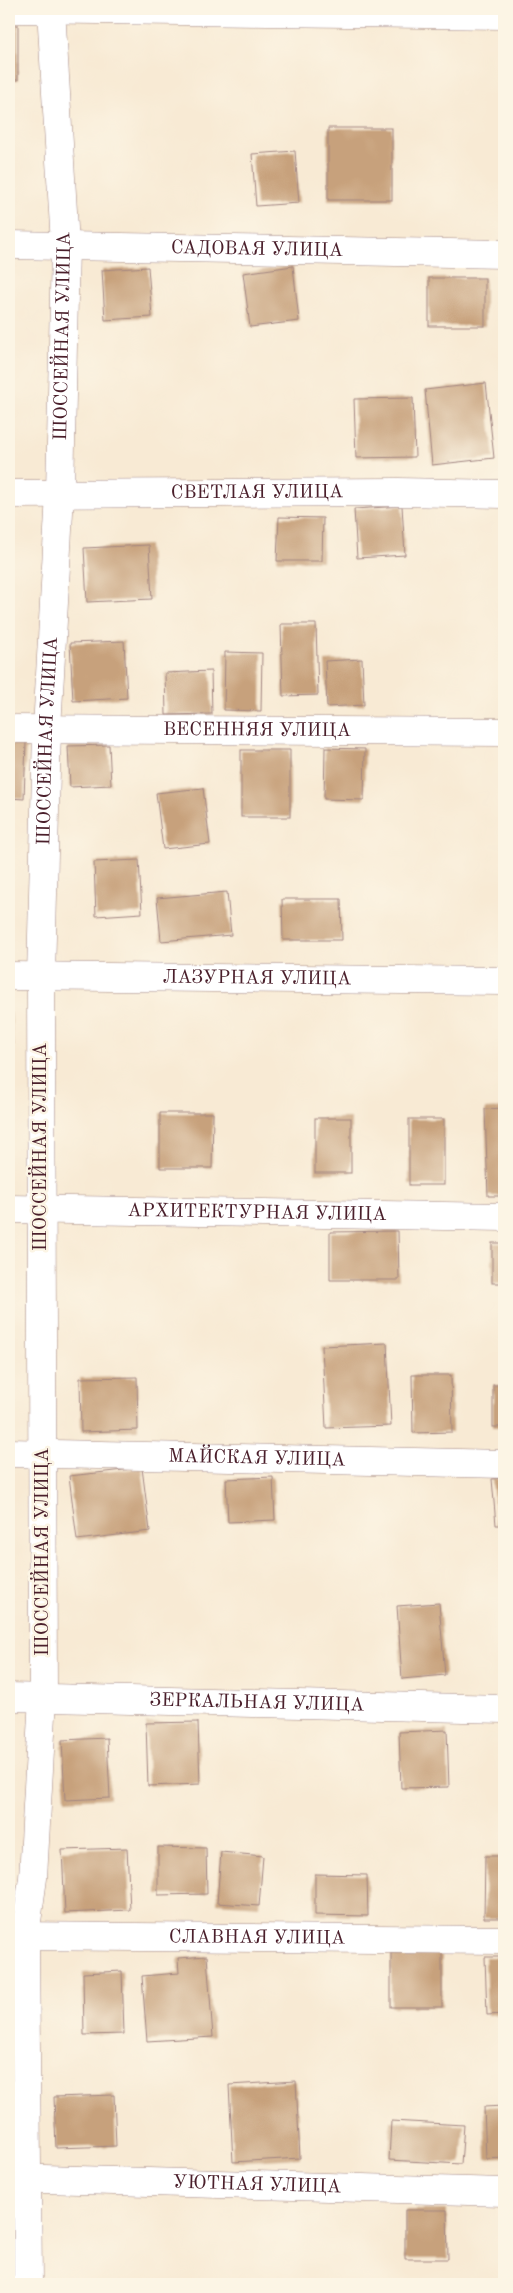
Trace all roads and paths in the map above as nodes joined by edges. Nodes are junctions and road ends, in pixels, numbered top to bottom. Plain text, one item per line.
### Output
1 (16, 9) edge
2 (51, 9) edge
3 (504, 15) edge
4 (9, 244) edge
5 (65, 245) junction
6 (504, 254) edge
7 (9, 494) edge
8 (60, 494) junction
9 (504, 494) edge
10 (9, 729) edge
11 (47, 729) junction
12 (504, 732) edge
13 (9, 976) edge
14 (41, 977) junction
15 (504, 981) edge
16 (9, 1209) edge
17 (41, 1209) junction
18 (504, 1217) edge
19 (9, 1453) edge
20 (42, 1453) junction
21 (504, 1464) edge
22 (9, 1697) edge
23 (43, 1697) junction
24 (504, 1708) edge
25 (17, 1936) edge
26 (504, 1940) edge
27 (17, 2177) edge
28 (504, 2192) edge
29 (28, 2284) edge

1 - 2 street
2 - 3 street
2 - 5 street, ШОССЕЙНАЯ УЛИЦА
4 - 5 street, САДОВАЯ УЛИЦА
5 - 6 street, САДОВАЯ УЛИЦА
5 - 8 street, ШОССЕЙНАЯ УЛИЦА
7 - 8 street, СВЕТЛАЯ УЛИЦА
8 - 9 street, СВЕТЛАЯ УЛИЦА
8 - 11 street, ШОССЕЙНАЯ УЛИЦА
10 - 11 street, ВЕСЕННЯЯ УЛИЦА
11 - 12 street, ВЕСЕННЯЯ УЛИЦА
11 - 14 street, ШОССЕЙНАЯ УЛИЦА
13 - 14 street, ЛАЗУРНАЯ УЛИЦА
14 - 15 street, ЛАЗУРНАЯ УЛИЦА
14 - 17 street, ШОССЕЙНАЯ УЛИЦА
16 - 17 street, АРХИТЕКТУРНАЯ УЛИЦА
17 - 18 street, АРХИТЕКТУРНАЯ УЛИЦА
17 - 20 street, ШОССЕЙНАЯ УЛИЦА
19 - 20 street, МАЙСКАЯ УЛИЦА
20 - 21 street, МАЙСКАЯ УЛИЦА
20 - 23 street, ШОССЕЙНАЯ УЛИЦА
22 - 23 street, ЗЕРКАЛЬНАЯ УЛИЦА
23 - 24 street, ЗЕРКАЛЬНАЯ УЛИЦА
23 - 25 street, ШОССЕЙНАЯ УЛИЦА
25 - 26 street, СЛАВНАЯ УЛИЦА
25 - 27 street, ШОССЕЙНАЯ УЛИЦА
27 - 28 street, УЮТНАЯ УЛИЦА
27 - 29 street, ШОССЕЙНАЯ УЛИЦА

